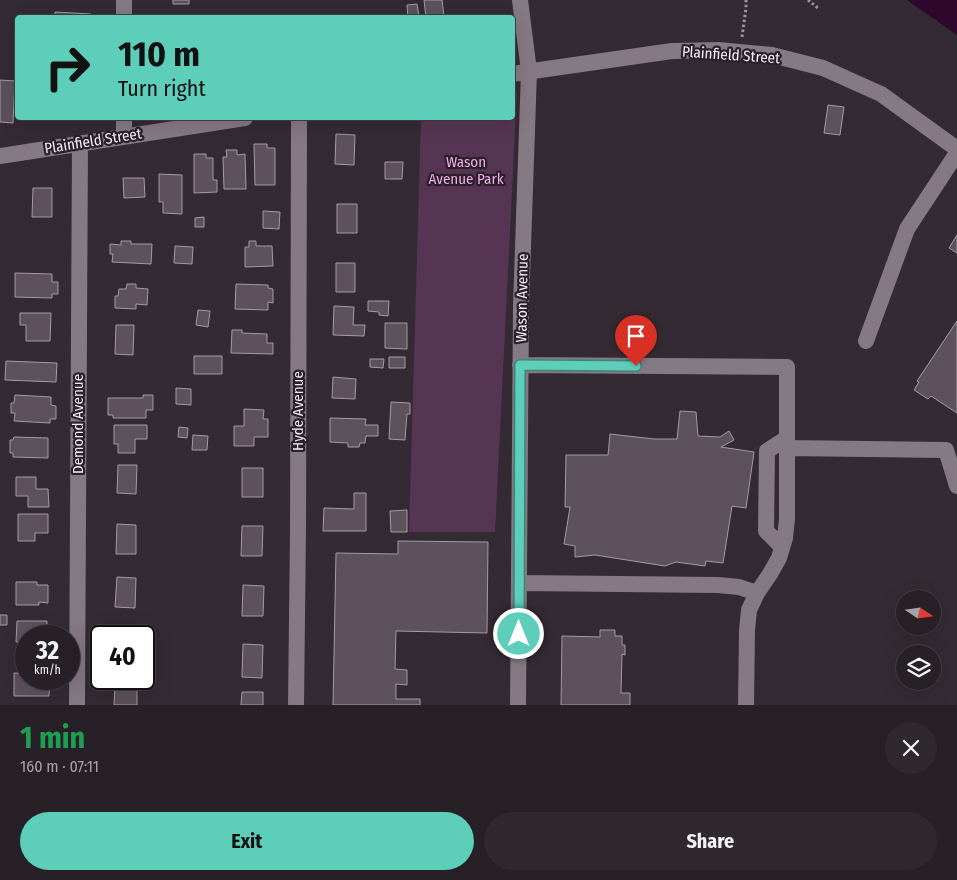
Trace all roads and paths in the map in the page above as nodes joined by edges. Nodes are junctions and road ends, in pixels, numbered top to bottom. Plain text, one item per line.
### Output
1 (124, 0) edge
2 (520, 0) edge
3 (746, 0) edge
4 (808, 0) edge
5 (818, 8) dead end
6 (124, 15) edge
7 (740, 52) junction
8 (521, 72) edge
9 (124, 120) edge
10 (232, 120) edge
11 (299, 120) edge
12 (124, 136) junction
13 (80, 143) junction
14 (957, 149) edge
15 (957, 153) edge
16 (0, 156) edge
17 (866, 341) dead end
18 (520, 365) junction
19 (787, 443) junction
20 (957, 486) edge
21 (519, 583) junction
22 (757, 592) junction
23 (76, 705) edge
24 (296, 705) edge
25 (518, 705) edge
26 (746, 705) edge

1 - 6 street
2 - 8 street, Wason Avenue
3 - 7 path
4 - 5 path
7 - 8 street, Plainfield Street
7 - 14 street, Plainfield Street
8 - 18 street, Wason Avenue
9 - 12 street
10 - 12 street, Plainfield Street
11 - 24 street, Hyde Avenue
12 - 13 street, Plainfield Street
13 - 16 street, Plainfield Street
13 - 23 street, Demond Avenue
15 - 17 street
18 - 19 street
18 - 21 street, Wason Avenue
19 - 20 street
19 - 22 street
21 - 22 street
21 - 25 street, Wason Avenue
22 - 26 street

